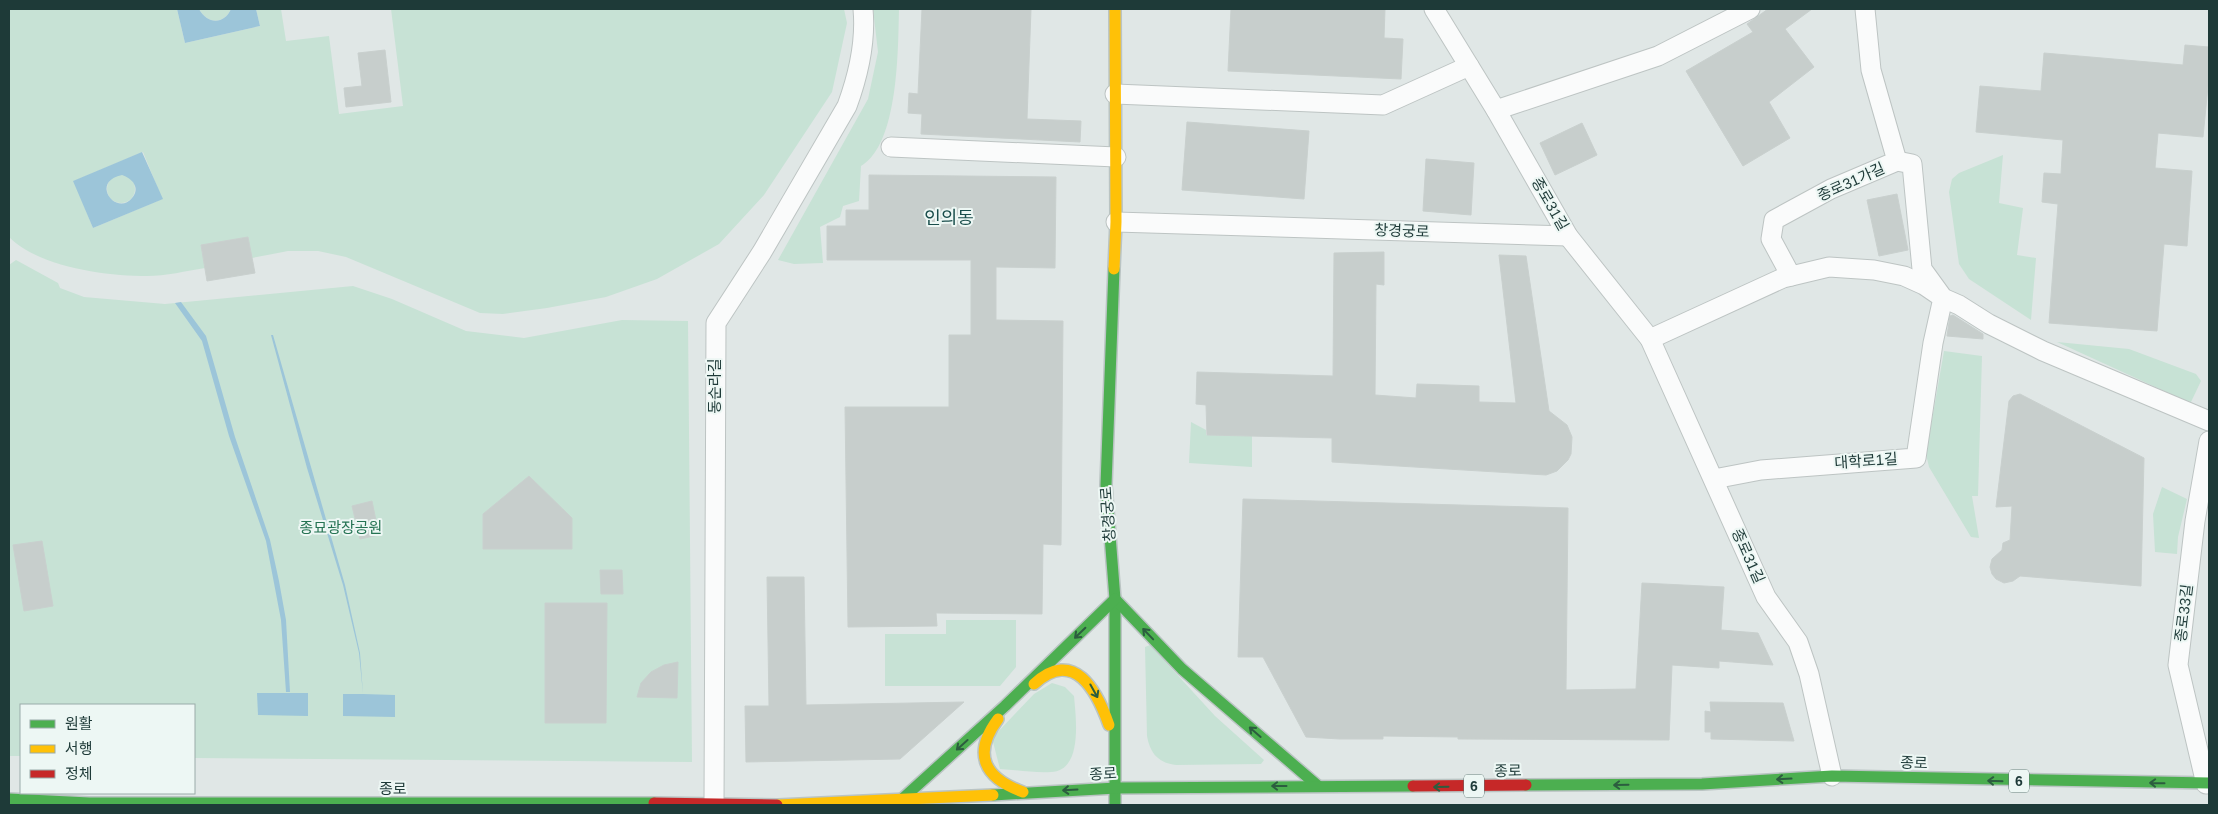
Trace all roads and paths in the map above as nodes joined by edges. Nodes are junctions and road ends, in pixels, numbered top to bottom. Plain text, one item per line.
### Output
1 (863, 9) edge
2 (1115, 9) edge
3 (1434, 9) edge
4 (1750, 9) edge
5 (1865, 9) edge
6 (1469, 66) junction
7 (1116, 94) junction
8 (1496, 110) junction
9 (891, 147) dead end
10 (1116, 157) junction
11 (1897, 161) junction
12 (1116, 222) junction
13 (1568, 236) junction
14 (1791, 276) junction
15 (1943, 298) junction
16 (1650, 339) junction
17 (2209, 421) edge
18 (2209, 441) edge
19 (1714, 478) junction
20 (1115, 599) junction
21 (1114, 738) junction
22 (1832, 776) junction
23 (2208, 783) edge
24 (1318, 786) junction
25 (1116, 788) junction
26 (1025, 793) junction
27 (9, 799) edge
28 (900, 802) junction
29 (714, 803) junction
30 (778, 805) edge
31 (1115, 805) edge
32 (1123, 805) edge

1 - 29 street, 동순라길
2 - 7 main road, 창경궁로
3 - 6 street, 종로31길
4 - 8 street
5 - 11 street, 종로31가길
6 - 7 street
6 - 8 street, 종로31길
7 - 10 main road, 창경궁로
8 - 13 street, 종로31길
9 - 10 street
10 - 12 main road, 창경궁로
11 - 14 street, 종로31가길
11 - 15 street
12 - 13 street, 창경궁로
12 - 20 main road, 창경궁로
13 - 16 street, 종로31길
14 - 15 street
14 - 16 street
15 - 17 street
15 - 19 street, 대학로1길
16 - 19 street, 종로31길
18 - 23 street, 종로33길
19 - 22 street, 종로31길
20 - 21 main road, 창경궁로
24 -> 20 main road
20 -> 28 main road
21 - 25 main road, 창경궁로
26 -> 21 main road
23 -> 22 main road, 종로 / 6
22 -> 24 main road, 종로 / 6
24 -> 25 main road, 종로 / 6
25 -> 26 main road, 종로 / 6
25 - 31 main road, 창경궁로
25 - 32 main road
26 - 28 main road, 종로 / 6
27 - 29 main road, 종로 / 6
28 - 30 main road, 종로 / 6
29 - 30 main road, 종로 / 6

